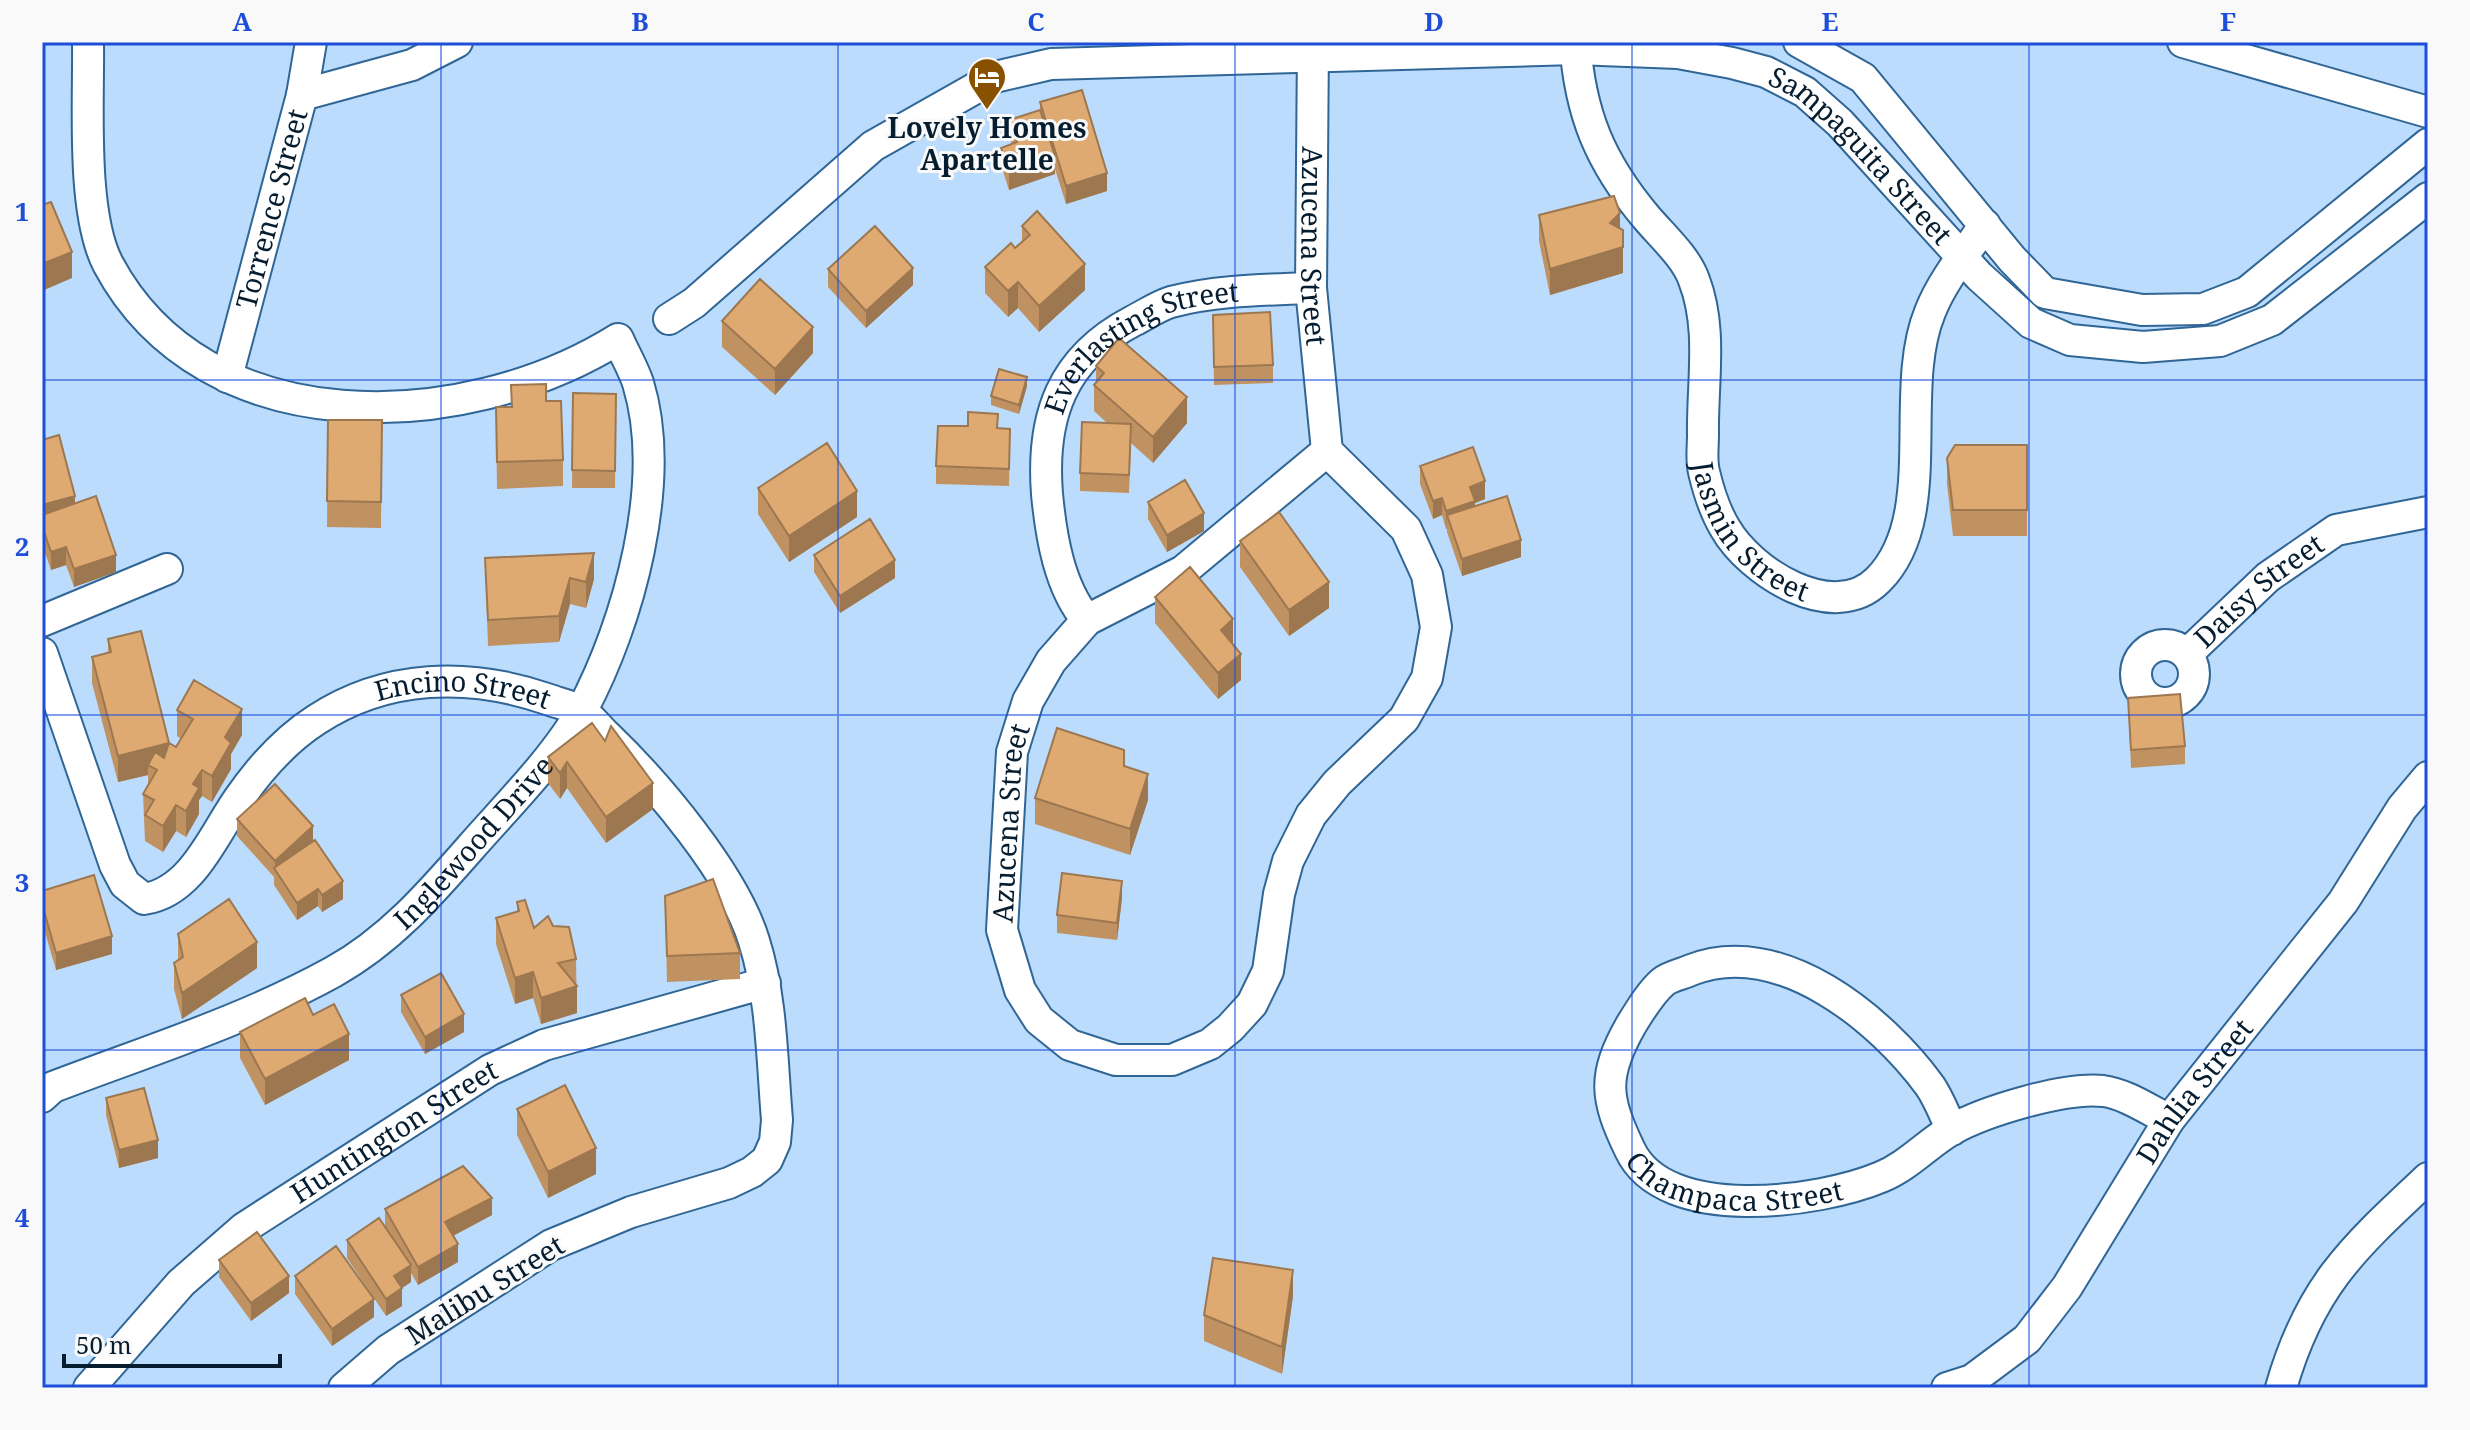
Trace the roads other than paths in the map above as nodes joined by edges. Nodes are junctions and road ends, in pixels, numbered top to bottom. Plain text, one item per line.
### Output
1 (88, 42) edge
2 (311, 42) edge
3 (457, 42) edge
4 (1799, 42) edge
5 (2183, 42) edge
6 (1575, 45) edge
7 (1314, 49) edge
8 (302, 95) junction
9 (2428, 112) edge
10 (2428, 144) edge
11 (2428, 198) edge
12 (1985, 225) junction
13 (1963, 257) junction
14 (1311, 288) junction
15 (2045, 293) junction
16 (669, 319) dead end
17 (2031, 323) junction
18 (227, 377) junction
19 (1327, 451) junction
20 (2428, 512) edge
21 (167, 569) dead end
22 (1087, 620) junction
23 (42, 621) edge
24 (42, 653) edge
25 (2187, 654) dead end
26 (581, 711) junction
27 (2428, 777) edge
28 (765, 983) junction
29 (42, 1097) edge
30 (2169, 1120) junction
31 (1952, 1130) junction
32 (2428, 1178) edge
33 (729, 1183) joint
34 (89, 1388) edge
35 (344, 1388) edge
36 (1947, 1388) edge
37 (2281, 1388) edge

1 - 18 street
2 - 8 street, Torrence Street
3 - 8 street
4 - 12 street, Sampaguita Street
5 - 9 street
6 - 7 street, Sampaguita Street
6 - 13 street, Sampaguita Street
6 - 13 street, Jasmin Street
7 - 14 street, Azucena Street
7 - 16 street, Sampaguita Street
8 - 18 street, Torrence Street
10 - 15 street
11 - 17 street, Sampaguita Street
12 - 13 street, Jasmin Street
12 - 15 street, Sampaguita Street
13 - 17 street, Sampaguita Street
14 - 19 street, Azucena Street
14 - 22 street, Everlasting Street
15 - 17 street
18 - 26 street, Inglewood Drive
19 - 22 street, Azucena Street
19 - 22 street, Azucena Street
20 - 25 street, Daisy Street
21 - 23 street
24 - 26 street, Encino Street
26 - 28 street, Encino Street
26 - 29 street, Inglewood Drive
27 - 30 street, Dahlia Street
28 - 33 street, Encino Street
28 - 34 street, Huntington Street
30 - 31 street, Champaca Street
30 - 36 street, Dahlia Street
31 - 31 street, Champaca Street
32 - 37 street
33 - 35 street, Malibu Street

